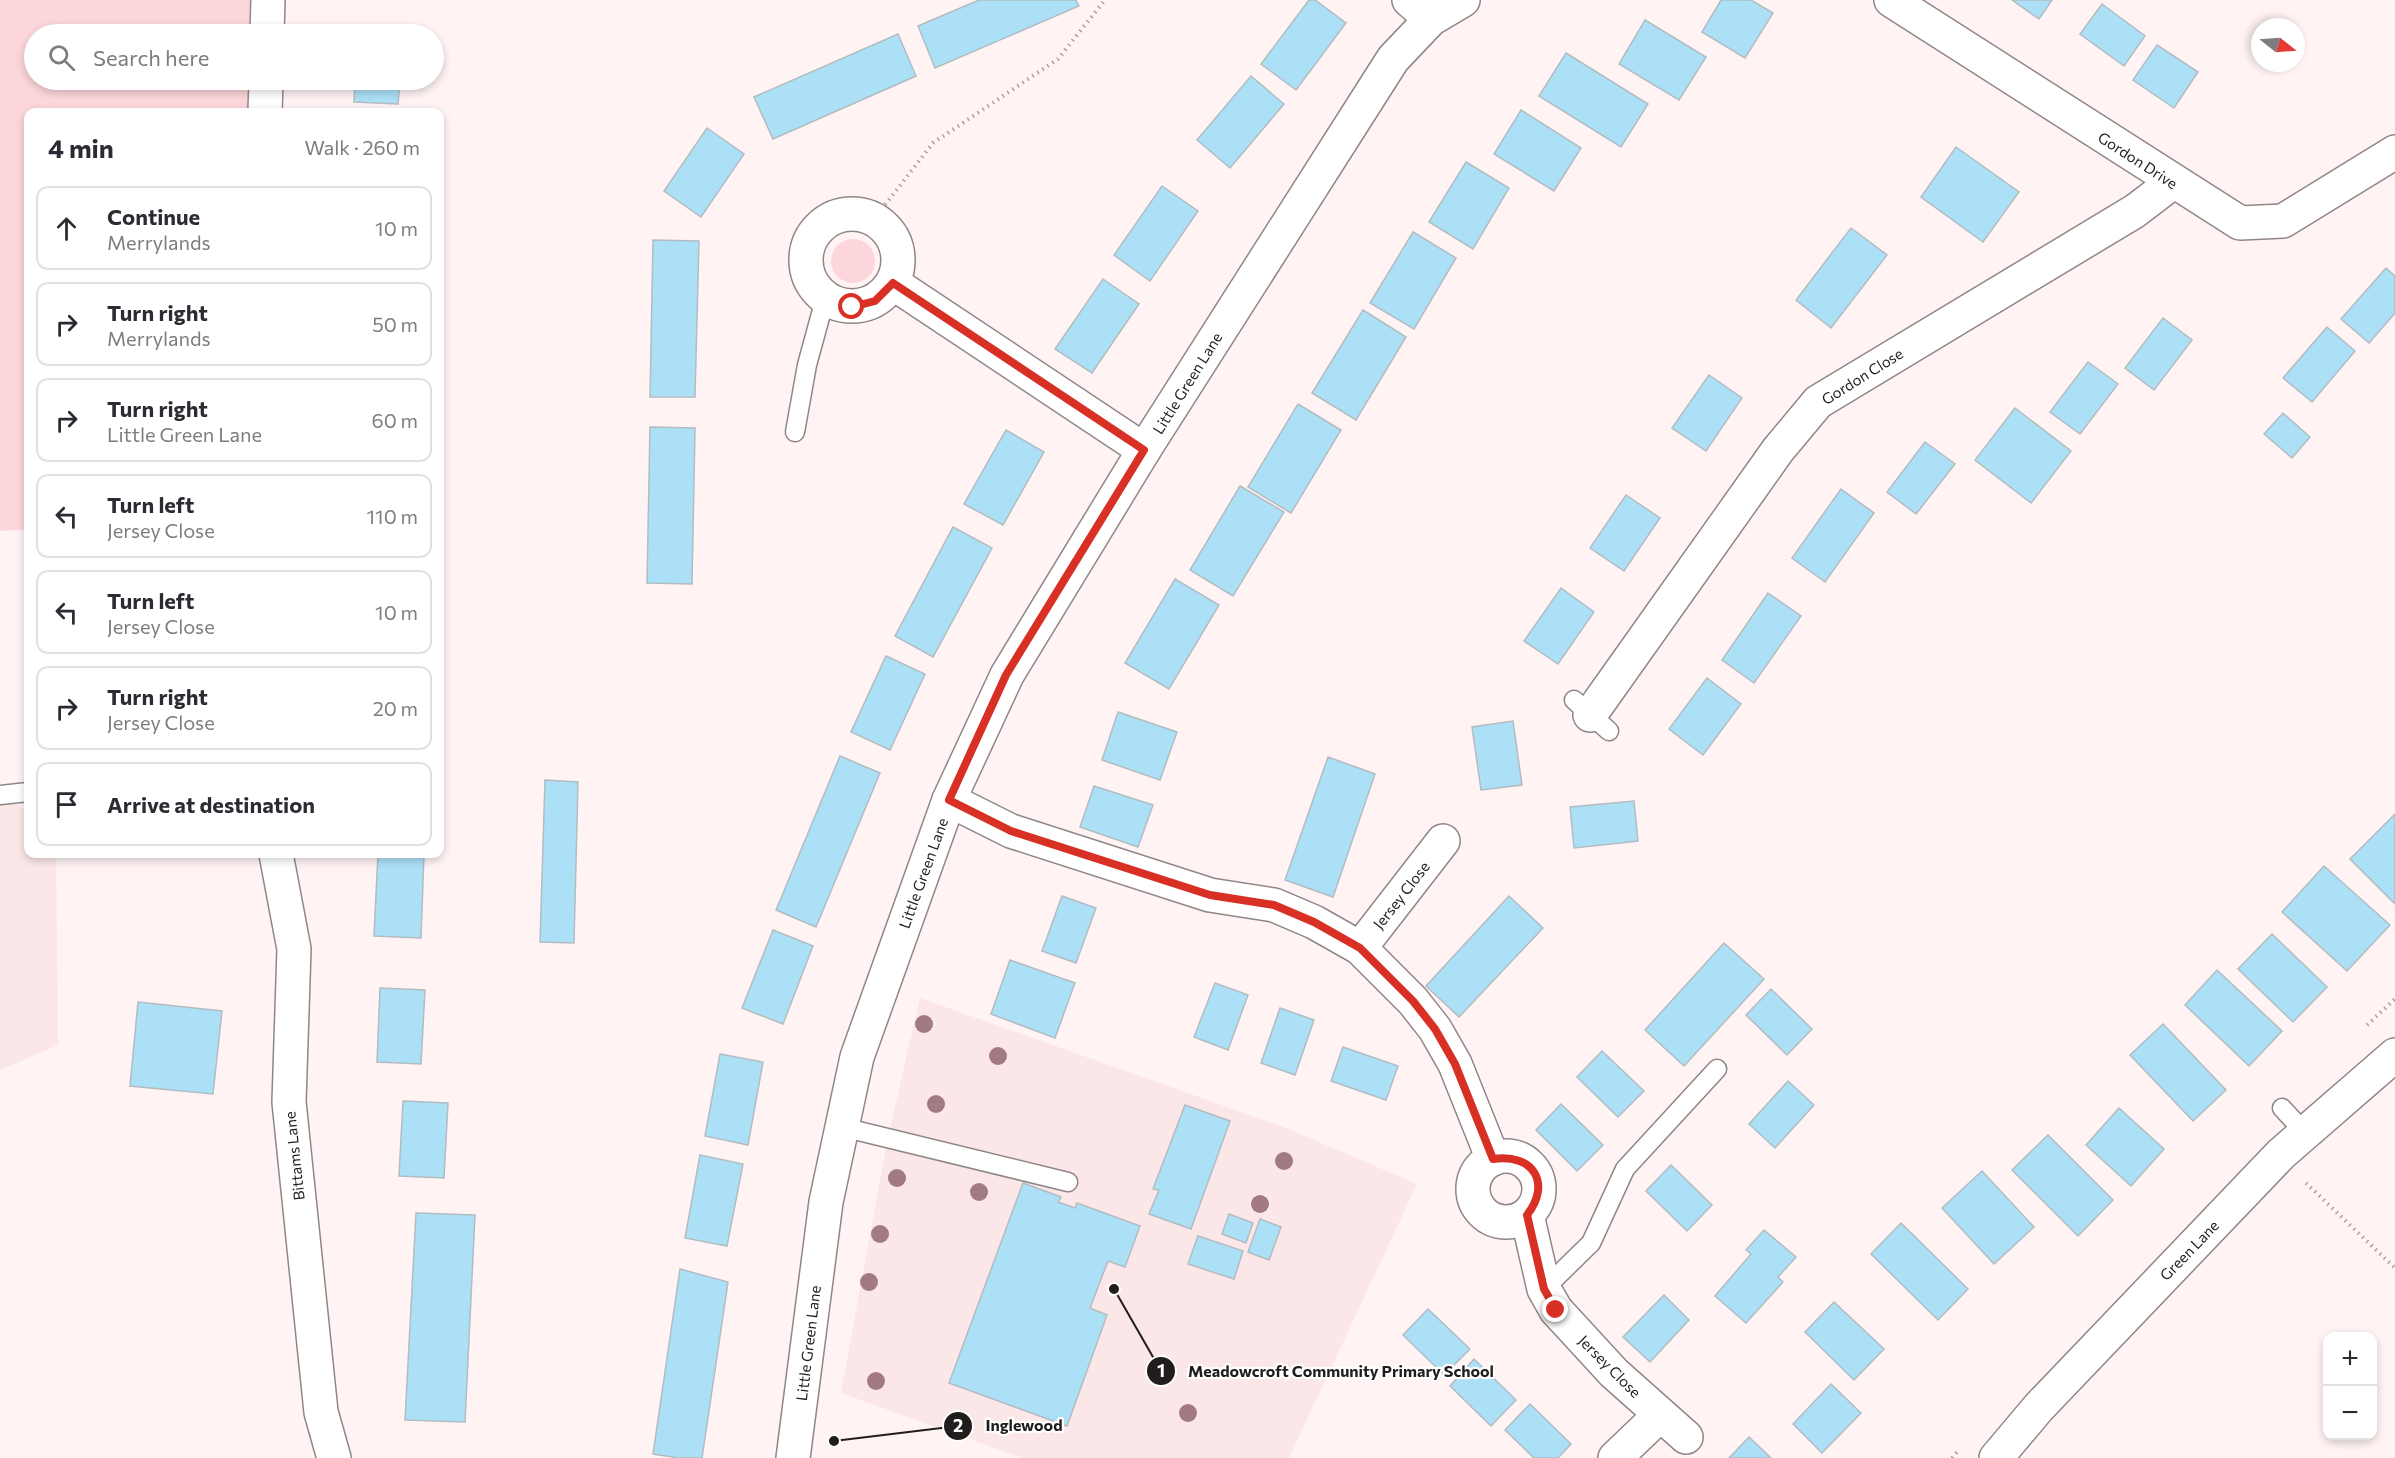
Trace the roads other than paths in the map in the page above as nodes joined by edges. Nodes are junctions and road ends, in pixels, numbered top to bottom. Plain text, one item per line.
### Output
1 (268, 0) edge
2 (1463, 0) edge
3 (1891, 0) edge
4 (1420, 10) edge
5 (267, 24) edge
6 (266, 90) edge
7 (265, 108) edge
8 (2395, 152) edge
9 (2173, 182) junction
10 (893, 283) junction
11 (825, 299) junction
12 (795, 432) dead end
13 (1144, 450) junction
14 (1591, 715) dead end
15 (24, 792) edge
16 (0, 795) edge
17 (949, 800) junction
18 (1443, 841) dead end
19 (277, 858) edge
20 (1360, 948) junction
21 (2395, 1055) edge
22 (1717, 1069) dead end
23 (2282, 1108) dead end
24 (842, 1127) junction
25 (2305, 1132) junction
26 (1493, 1159) junction
27 (1068, 1182) dead end
28 (1527, 1215) junction
29 (1544, 1289) junction
30 (1660, 1415) junction
31 (1686, 1437) dead end
32 (334, 1458) edge
33 (793, 1458) edge
34 (1615, 1458) edge
35 (1995, 1458) edge

1 - 5 street
2 - 4 street, Little Green Lane
3 - 9 street, Gordon Drive
4 - 13 street, Little Green Lane
6 - 7 street
8 - 9 street, Gordon Drive
9 - 14 street, Gordon Close
10 - 11 street
10 - 11 street
10 - 13 street
11 - 12 lane
13 - 17 street, Little Green Lane
15 - 16 lane
17 - 20 street
17 - 24 street, Little Green Lane
18 - 20 street, Jersey Close
19 - 32 street, Bittams Lane
20 - 26 street
21 - 25 street, Green Lane
22 - 29 lane
23 - 25 lane
24 - 27 lane
24 - 33 street, Little Green Lane
25 - 35 street, Green Lane
26 - 28 street
26 - 28 street
28 - 29 street, Jersey Close
29 - 30 street, Jersey Close
30 - 31 street, Jersey Close
30 - 34 street

